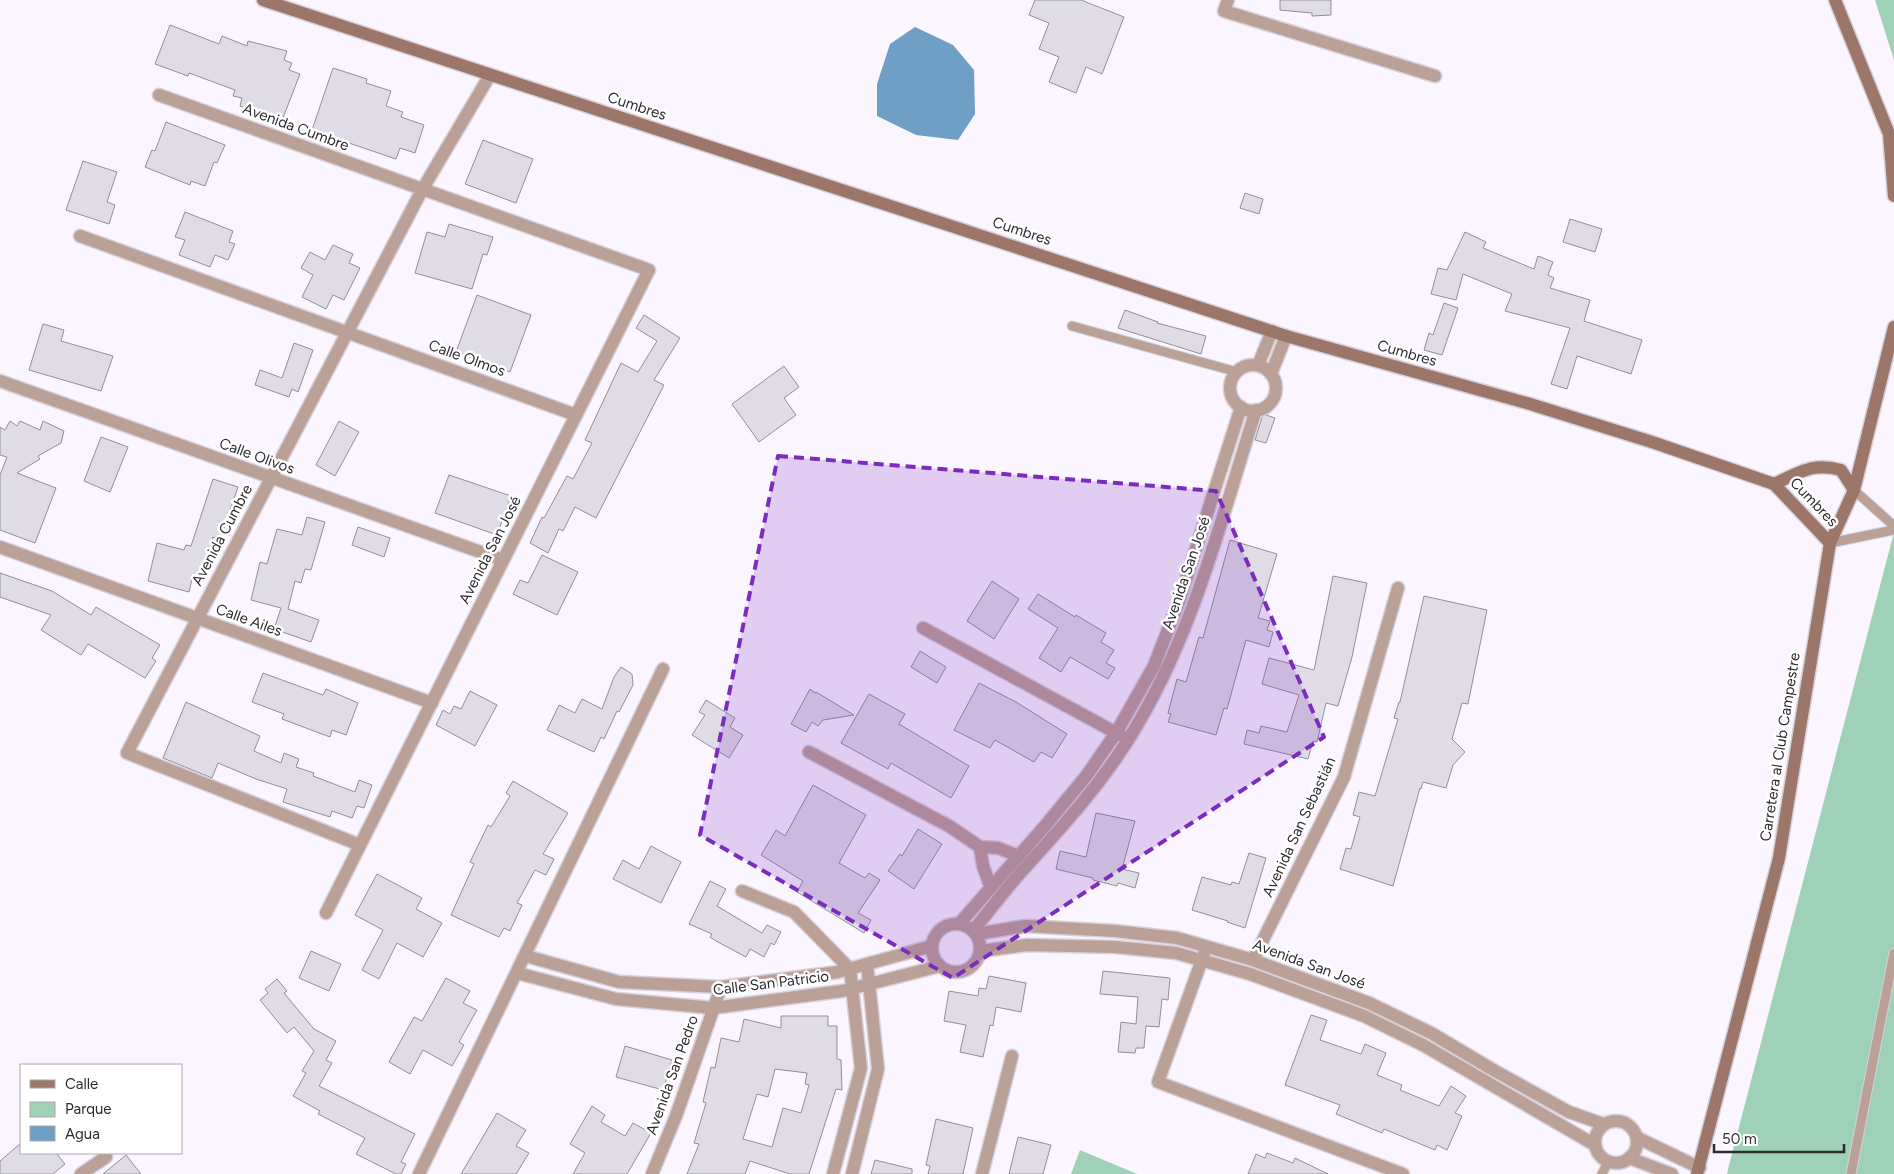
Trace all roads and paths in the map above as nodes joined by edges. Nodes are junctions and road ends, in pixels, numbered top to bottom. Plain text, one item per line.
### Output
1 (263, 0) edge
2 (1228, 0) edge
3 (1835, 0) edge
4 (490, 75) junction
5 (1435, 76) dead end
6 (159, 95) dead end
7 (422, 190) junction
8 (1894, 196) edge
9 (80, 236) dead end
10 (649, 270) joint
11 (1072, 326) dead end
12 (1894, 327) edge
13 (1272, 331) junction
14 (347, 332) junction
15 (1286, 336) junction
16 (1258, 365) junction
17 (1237, 372) junction
18 (1271, 374) junction
19 (0, 382) edge
20 (1241, 407) junction
21 (1256, 410) junction
22 (576, 415) junction
23 (271, 478) junction
24 (1774, 484) junction
25 (1854, 490) junction
26 (1894, 526) edge
27 (1894, 530) edge
28 (1201, 531) junction
29 (1217, 535) junction
30 (1830, 543) junction
31 (0, 547) edge
32 (503, 560) junction
33 (1398, 588) dead end
34 (197, 618) junction
35 (923, 628) dead end
36 (663, 669) dead end
37 (432, 703) junction
38 (1116, 733) junction
39 (1128, 739) junction
40 (810, 752) dead end
41 (360, 845) junction
42 (980, 846) junction
43 (1019, 856) junction
44 (991, 888) junction
45 (742, 891) dead end
46 (326, 913) dead end
47 (959, 924) junction
48 (975, 932) junction
49 (932, 946) junction
50 (1206, 946) junction
51 (981, 951) junction
52 (1894, 953) edge
53 (526, 956) junction
54 (1202, 960) junction
55 (1253, 960) junction
56 (867, 964) junction
57 (940, 966) junction
58 (850, 969) junction
59 (517, 974) junction
60 (871, 983) junction
61 (721, 987) junction
62 (852, 988) junction
63 (713, 1008) junction
64 (1012, 1056) dead end
65 (1603, 1124) junction
66 (1638, 1138) junction
67 (1595, 1144) junction
68 (106, 1157) dead end
69 (1629, 1158) junction
70 (1608, 1162) junction
71 (1699, 1171) edge
72 (81, 1174) edge
73 (419, 1174) edge
74 (652, 1174) edge
75 (832, 1174) edge
76 (852, 1174) edge
77 (982, 1174) edge
78 (1403, 1174) edge
79 (1602, 1174) edge
80 (1672, 1174) edge
81 (1851, 1174) edge

1 - 4 street, Cumbres
2 - 5 street
3 - 8 street
4 - 7 street, Avenida Cumbre
4 - 13 street, Cumbres
6 - 7 street, Avenida Cumbre
7 - 10 street, Avenida Cumbre
7 - 14 street, Avenida Cumbre
9 - 14 street
10 - 22 street, Avenida San José
11 - 17 lane
12 - 25 street, Carretera al Club Campestre
13 - 15 street, Cumbres
13 - 16 street
14 - 22 street, Calle Olmos
14 - 23 street, Avenida Cumbre
15 - 18 street
15 - 24 street, Cumbres
16 - 17 street
16 - 18 street
17 - 20 street
18 - 21 street
19 - 23 street, Calle Olivos
20 - 21 street
20 - 28 street, Avenida San José
21 - 29 street, Avenida San José
22 - 32 street, Avenida San José
23 - 32 street, Calle Olivos
23 - 34 street, Avenida Cumbre
24 - 25 street, Cumbres
24 - 30 street, Cumbres
25 - 26 lane
25 - 30 street, Carretera al Club Campestre
27 - 30 lane
28 - 29 street
28 - 38 street, Avenida San José
29 - 39 street, Avenida San José
30 - 71 street, Carretera al Club Campestre
31 - 34 street, Calle Ailes
32 - 37 street, Avenida San José
33 - 55 street, Avenida San Sebastián
34 - 37 street, Calle Ailes
34 - 41 street, Avenida Cumbre
35 - 38 street
36 - 53 street
37 - 41 street, Avenida San José
38 - 39 street
38 - 43 street, Avenida San José
39 - 48 street, Avenida San José
40 - 42 street
41 - 46 street
42 - 43 street
42 - 44 street
43 - 44 street, Avenida San José
44 - 47 street, Avenida San José
45 - 58 street
47 - 48 street
47 - 49 street
48 - 50 street, Avenida San José
48 - 51 street
49 - 56 street, Calle San Patricio
49 - 57 street
50 - 54 street
50 - 55 street, Avenida San José
51 - 54 street, Avenida San José
51 - 57 street
52 - 81 lane
53 - 59 street
53 - 61 street, Calle San Patricio
54 - 67 street, Avenida San José
54 - 78 street
55 - 65 street, Avenida San José
56 - 58 street, Calle San Patricio
56 - 60 street
57 - 60 street, Calle San Patricio
58 - 61 street, Calle San Patricio
58 - 62 street
59 - 63 street, Calle San Patricio
59 - 73 street
60 - 62 street, Calle San Patricio
60 - 76 street
61 - 63 street, Avenida San Pedro
62 - 63 street, Calle San Patricio
62 - 75 street
63 - 74 street, Avenida San Pedro
64 - 77 street
65 - 66 street
65 - 67 street
66 - 69 street
66 - 71 street
67 - 70 street
68 - 72 street
69 - 70 street
69 - 80 street
70 - 79 lane

